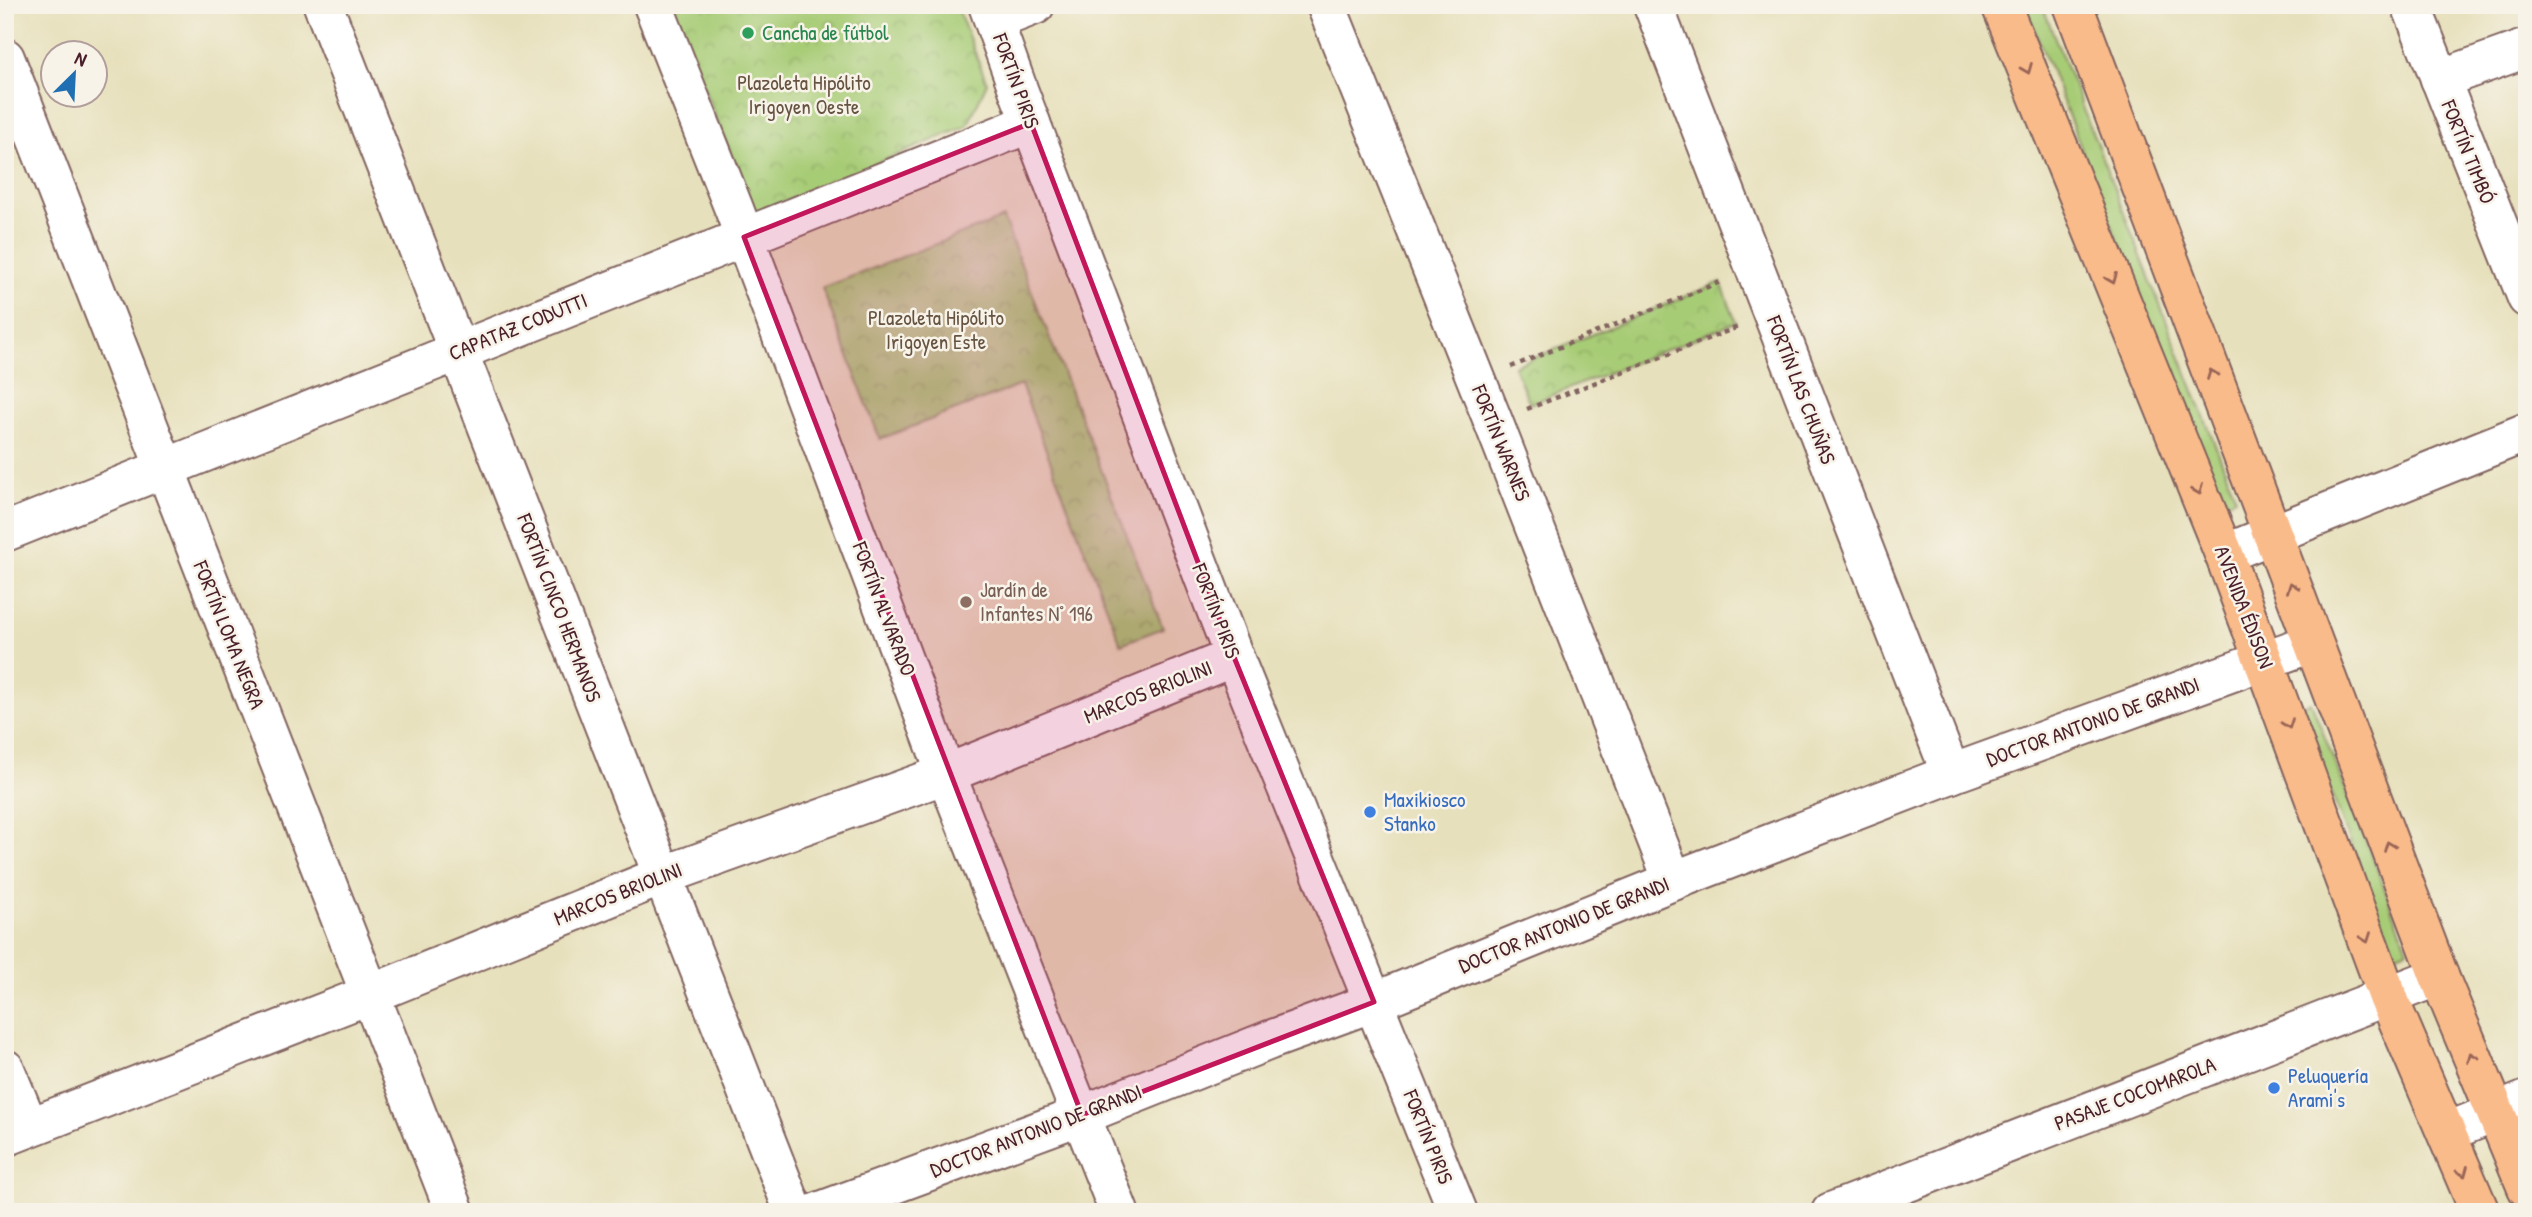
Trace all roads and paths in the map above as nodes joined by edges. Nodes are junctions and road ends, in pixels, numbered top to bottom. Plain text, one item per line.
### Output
1 (323, 5) edge
2 (653, 5) edge
3 (1035, 5) edge
4 (1326, 5) edge
5 (1653, 5) edge
6 (2001, 5) edge
7 (2073, 5) edge
8 (2411, 5) edge
9 (991, 13) edge
10 (2527, 48) edge
11 (5, 58) edge
12 (2440, 79) junction
13 (1031, 124) junction
14 (744, 237) junction
15 (1755, 272) junction
16 (2527, 298) edge
17 (1771, 314) junction
18 (459, 351) junction
19 (1475, 380) junction
20 (1493, 421) junction
21 (2527, 432) edge
22 (163, 468) junction
23 (5, 532) edge
24 (2273, 535) junction
25 (2224, 554) junction
26 (2312, 643) junction
27 (1234, 657) junction
28 (2264, 660) junction
29 (946, 774) junction
30 (1951, 774) junction
31 (662, 876) junction
32 (1673, 881) junction
33 (2439, 976) junction
34 (371, 995) junction
35 (2388, 997) junction
36 (1374, 1002) junction
37 (5, 1069) edge
38 (2511, 1107) edge
39 (1082, 1115) junction
40 (17, 1132) edge
41 (2447, 1132) junction
42 (2527, 1188) edge
43 (454, 1212) edge
44 (794, 1212) edge
45 (818, 1212) edge
46 (1119, 1212) edge
47 (1458, 1212) edge
48 (1830, 1212) edge
49 (2480, 1212) edge

1 - 18 street, FORTÍN CINCO HERMANOS
2 - 14 street, FORTÍN ALVARADO
3 - 9 street
4 - 19 street, FORTÍN WARNES
5 - 15 street, FORTÍN LAS CHUÑAS
6 -> 25 main road, AVENIDA ÉDISON
24 -> 7 main road
8 - 12 street, FORTÍN TIMBÓ
9 - 13 street, FORTÍN PIRIS
10 - 12 street
11 - 22 street, FORTÍN LOMA NEGRA
12 - 16 street, FORTÍN TIMBÓ
13 - 14 street, CAPATAZ CODUTTI
13 - 27 street, FORTÍN PIRIS
14 - 18 street, CAPATAZ CODUTTI
14 - 29 street, FORTÍN ALVARADO
15 - 17 street, FORTÍN LAS CHUÑAS
15 - 19 path
17 - 20 path
17 - 30 street, FORTÍN LAS CHUÑAS
18 - 22 street, CAPATAZ CODUTTI
18 - 31 street, FORTÍN CINCO HERMANOS
19 - 20 street, FORTÍN WARNES
20 - 32 street, FORTÍN WARNES
21 - 24 street
22 - 23 street, CAPATAZ CODUTTI
22 - 34 street, FORTÍN LOMA NEGRA
24 - 25 street
26 -> 24 main road
25 - 28 main road, AVENIDA ÉDISON
26 - 28 street, DOCTOR ANTONIO DE GRANDI
33 -> 26 main road
27 - 29 street, MARCOS BRIOLINI
27 - 36 street, FORTÍN PIRIS
28 - 30 street, DOCTOR ANTONIO DE GRANDI
28 -> 35 main road, AVENIDA ÉDISON
29 - 31 street, MARCOS BRIOLINI
29 - 39 street, FORTÍN ALVARADO
30 - 32 street, DOCTOR ANTONIO DE GRANDI
31 - 34 street, MARCOS BRIOLINI
31 - 44 street, FORTÍN CINCO HERMANOS
32 - 36 street, DOCTOR ANTONIO DE GRANDI
33 - 35 street, PASAJE COCOMAROLA
38 -> 33 main road
34 - 40 street, MARCOS BRIOLINI
34 - 43 street, FORTÍN LOMA NEGRA
35 - 41 main road, AVENIDA ÉDISON
35 - 48 street, PASAJE COCOMAROLA
36 - 39 street, DOCTOR ANTONIO DE GRANDI
36 - 47 street, FORTÍN PIRIS
37 - 40 street
38 - 41 street
38 - 42 main road
39 - 45 street, DOCTOR ANTONIO DE GRANDI
39 - 46 street, FORTÍN ALVARADO
41 -> 49 main road, AVENIDA ÉDISON

